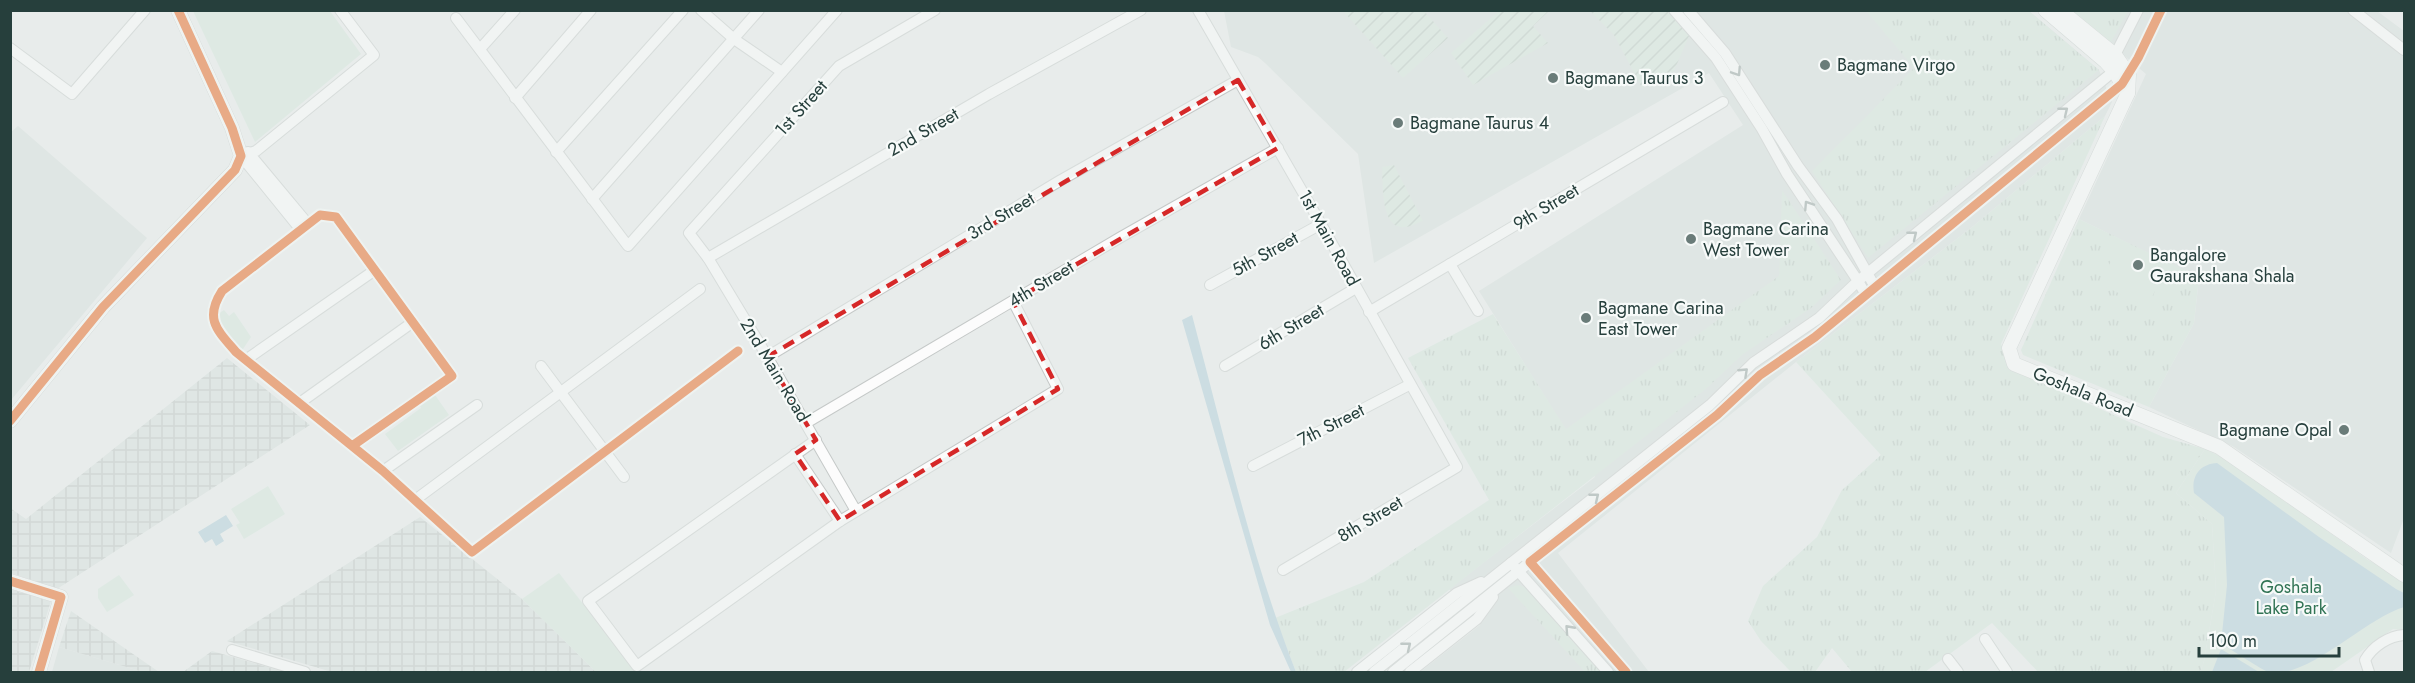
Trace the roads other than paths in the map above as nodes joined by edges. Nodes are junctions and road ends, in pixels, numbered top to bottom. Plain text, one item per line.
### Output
1 (145, 10) edge
2 (178, 10) edge
3 (515, 10) edge
4 (591, 10) edge
5 (683, 10) edge
6 (701, 10) edge
7 (759, 10) edge
8 (837, 10) edge
9 (935, 10) edge
10 (1142, 10) edge
11 (1198, 10) edge
12 (1674, 10) edge
13 (1688, 10) edge
14 (2045, 10) edge
15 (2060, 10) edge
16 (2138, 10) edge
17 (2161, 10) edge
18 (2353, 10) edge
19 (2363, 10) edge
20 (346, 13) edge
21 (456, 18) dead end
22 (734, 39) junction
23 (2404, 43) edge
24 (10, 48) edge
25 (480, 50) junction
26 (2404, 50) edge
27 (2115, 55) junction
28 (2114, 71) junction
29 (782, 72) junction
30 (1238, 80) junction
31 (2126, 84) junction
32 (515, 98) junction
33 (1723, 102) dead end
34 (1278, 148) junction
35 (556, 152) junction
36 (245, 154) junction
37 (592, 199) junction
38 (1321, 224) junction
39 (304, 227) junction
40 (689, 233) joint
41 (708, 258) junction
42 (1450, 264) junction
43 (375, 270) junction
44 (1868, 272) junction
45 (1858, 281) junction
46 (1210, 285) dead end
47 (1875, 287) junction
48 (1356, 288) junction
49 (700, 289) dead end
50 (1866, 295) junction
51 (1013, 301) junction
52 (1478, 311) dead end
53 (1369, 312) junction
54 (413, 322) junction
55 (738, 351) dead end
56 (767, 357) junction
57 (247, 359) junction
58 (541, 366) dead end
59 (1225, 366) dead end
60 (1409, 385) junction
61 (561, 392) junction
62 (301, 402) junction
63 (477, 405) dead end
64 (10, 421) edge
65 (807, 423) junction
66 (816, 440) junction
67 (352, 446) junction
68 (605, 452) junction
69 (795, 454) junction
70 (1253, 466) dead end
71 (1457, 467) joint
72 (382, 471) junction
73 (624, 477) dead end
74 (415, 500) junction
75 (856, 511) junction
76 (840, 521) junction
77 (1526, 558) junction
78 (1514, 568) junction
79 (1283, 570) dead end
80 (2404, 575) edge
81 (1499, 580) junction
82 (10, 581) edge
83 (1444, 624) junction
84 (2404, 635) edge
85 (1984, 639) dead end
86 (232, 650) dead end
87 (1948, 659) dead end
88 (2003, 671) edge
89 (39, 672) edge
90 (305, 672) edge
91 (1357, 672) edge
92 (1374, 672) edge
93 (1393, 672) edge
94 (1410, 672) edge
95 (1608, 672) edge
96 (1626, 672) edge
97 (1958, 672) edge
98 (2369, 672) edge

1 - 24 street
2 - 36 street
3 - 25 street
4 - 32 street
5 - 35 street
6 - 22 street
7 - 22 street
8 - 29 street
9 - 40 street, 1st Street
10 - 41 street, 2nd Street
11 - 30 street, 1st Main Road
45 -> 12 street
13 -> 44 street
14 - 28 street
15 - 27 street
16 - 27 street
17 - 31 street
18 - 26 street
19 - 23 street
20 - 36 street
21 - 25 street
22 - 29 street
22 - 37 street
25 - 32 street
27 - 28 street
27 - 31 street
28 - 31 street
44 -> 28 street
29 - 37 street
30 - 34 street, 1st Main Road
30 - 56 street, 3rd Street
31 - 47 street
31 - 80 street, Goshala Road
32 - 35 street
33 - 42 street, 9th Street
34 - 38 street, 1st Main Road
34 - 51 street, 4th Street
35 - 37 street
36 - 39 street
36 - 64 street
38 - 46 street, 5th Street
38 - 48 street, 1st Main Road
39 - 43 street
39 - 57 street
40 - 41 street, 2nd Main Road
41 - 56 street, 2nd Main Road
42 - 52 street
42 - 53 street, 9th Street
43 - 54 street
43 - 57 street
44 - 45 street
44 - 47 street
45 - 50 street
77 -> 45 street
47 - 50 street
48 - 53 street, 1st Main Road
48 - 59 street, 6th Street
49 - 61 street
50 - 77 street
51 - 65 street, 4th Street
51 - 75 street
53 - 60 street, 1st Main Road
54 - 62 street
54 - 67 street
55 - 68 street
56 - 65 street, 2nd Main Road
57 - 62 street
58 - 61 street
60 - 70 street, 7th Street
60 - 71 street, 1st Main Road
61 - 68 street
61 - 74 street
62 - 67 street
63 - 72 street
65 - 66 street, 2nd Main Road
66 - 69 street
66 - 75 street, 2nd Main Road
67 - 72 street
68 - 73 street
68 - 74 street
69 - 76 street
69 - 76 street
71 - 79 street, 8th Street
72 - 74 street
75 - 76 street
77 - 78 street
77 - 96 street
78 - 81 street
95 -> 78 street
81 - 83 street
81 - 91 street
81 - 94 street
82 - 89 street
92 -> 83 street
83 - 93 street
84 - 98 street
85 - 88 street
86 - 90 street
87 - 97 street

